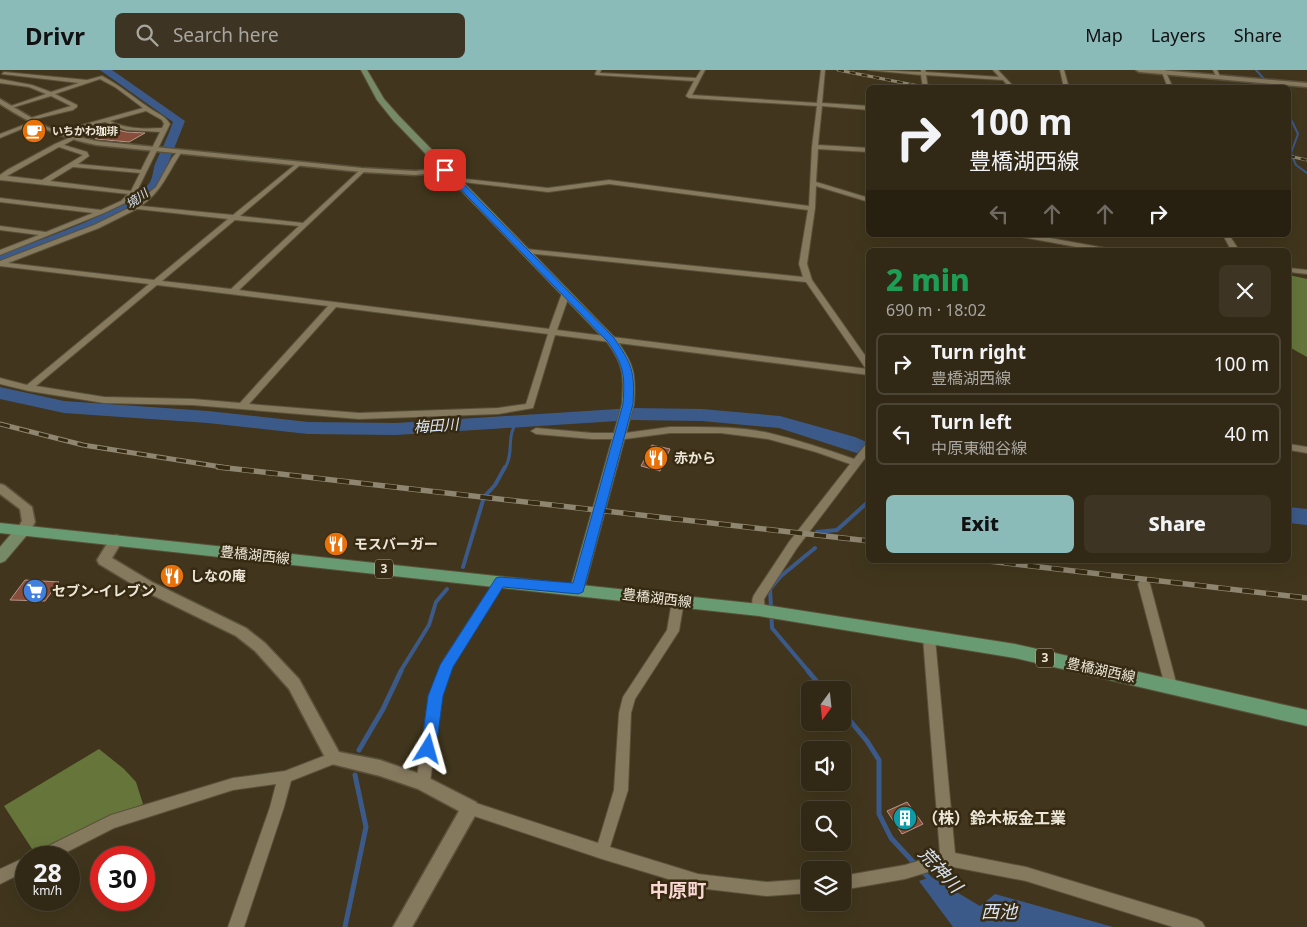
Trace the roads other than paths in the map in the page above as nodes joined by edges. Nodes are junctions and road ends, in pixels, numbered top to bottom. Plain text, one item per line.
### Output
1 (364, 70) edge
2 (599, 70) edge
3 (703, 70) edge
4 (824, 70) edge
5 (870, 70) edge
6 (995, 70) edge
7 (1062, 70) edge
8 (1139, 70) edge
9 (1215, 70) edge
10 (1163, 71) edge
11 (924, 72) edge
12 (6, 73) edge
13 (100, 77) junction
14 (1219, 77) junction
15 (1003, 79) junction
16 (699, 80) junction
17 (0, 81) edge
18 (87, 82) junction
19 (926, 85) edge
20 (1010, 85) edge
21 (1066, 85) edge
22 (1170, 85) edge
23 (1307, 85) edge
24 (51, 94) junction
25 (0, 101) edge
26 (820, 105) junction
27 (10, 108) junction
28 (866, 108) edge
29 (147, 109) junction
30 (105, 120) junction
31 (31, 121) junction
32 (164, 130) junction
33 (55, 134) junction
34 (0, 136) edge
35 (70, 139) junction
36 (57, 145) junction
37 (815, 146) junction
38 (866, 150) edge
39 (155, 151) junction
40 (176, 153) junction
41 (73, 164) junction
42 (297, 165) junction
43 (363, 170) junction
44 (445, 170) junction
45 (144, 172) junction
46 (1, 178) edge
47 (456, 180) junction
48 (42, 183) junction
49 (812, 183) junction
50 (133, 193) junction
51 (866, 199) edge
52 (0, 200) edge
53 (136, 207) junction
54 (812, 208) junction
55 (102, 212) junction
56 (232, 218) junction
57 (305, 226) junction
58 (0, 228) edge
59 (47, 234) junction
60 (1036, 237) edge
61 (1227, 237) edge
62 (1099, 248) edge
63 (1234, 248) edge
64 (526, 251) junction
65 (0, 253) edge
66 (0, 264) edge
67 (1291, 270) edge
68 (1307, 272) edge
69 (808, 280) junction
70 (158, 282) junction
71 (233, 292) junction
72 (566, 293) junction
73 (334, 304) junction
74 (552, 332) junction
75 (611, 340) junction
76 (866, 363) edge
77 (866, 372) edge
78 (0, 381) edge
79 (29, 388) junction
80 (242, 406) junction
81 (536, 431) dead end
82 (619, 434) junction
83 (1291, 447) edge
84 (866, 450) edge
85 (1307, 450) edge
86 (857, 461) junction
87 (0, 488) edge
88 (0, 528) edge
89 (22, 530) junction
90 (116, 540) junction
91 (0, 557) edge
92 (500, 582) junction
93 (1144, 584) dead end
94 (578, 589) junction
95 (678, 601) junction
96 (769, 612) junction
97 (929, 638) junction
98 (1171, 686) junction
99 (1307, 718) edge
100 (334, 758) junction
101 (285, 777) junction
102 (424, 783) junction
103 (470, 808) junction
104 (63, 846) edge
105 (602, 852) junction
106 (948, 859) junction
107 (15, 869) edge
108 (0, 876) edge
109 (851, 882) edge
110 (801, 887) edge
111 (236, 927) edge
112 (402, 927) edge
113 (1197, 927) edge

1 - 44 main road
2 - 16 street
3 - 16 street
4 - 26 street
5 - 11 street
6 - 15 street
7 - 21 street
8 - 10 street
9 - 14 street
10 - 14 street
10 - 22 street
11 - 15 street
11 - 19 street
12 - 13 street
12 - 18 street
13 - 18 street
13 - 29 street
14 - 23 street
15 - 20 street
16 - 26 street
17 - 24 street
18 - 24 street
24 - 27 street
24 - 31 street
25 - 27 street
26 - 28 street
26 - 37 street
27 - 31 street
29 - 30 street
29 - 32 street
30 - 32 street
30 - 33 street
31 - 33 street
31 - 34 street
32 - 39 street
33 - 35 street
35 - 36 street
35 - 39 street
36 - 41 street
36 - 46 street
37 - 38 street
37 - 49 street
39 - 40 street
39 - 45 street
40 - 42 street
40 - 53 street
41 - 45 street
41 - 48 street
42 - 43 street
42 - 56 street
43 - 44 street
43 - 57 street
44 - 47 main road
45 - 50 street
46 - 48 street
47 - 54 street
47 - 64 main road
48 - 50 street
49 - 51 street
49 - 54 street
50 - 55 street
52 - 55 street
53 - 56 street
53 - 66 street
54 - 69 street
55 - 59 street
56 - 57 street
56 - 70 street
57 - 71 street
58 - 59 street
59 - 65 street
60 - 62 street
61 - 63 street
64 - 69 street
64 - 72 main road
66 - 70 street
67 - 68 street
69 - 76 street
70 - 71 street
70 - 79 street
71 - 73 street
72 - 74 street
72 - 75 main road
73 - 74 street
73 - 80 street
74 - 75 street
74 - 80 street
75 - 77 street
75 - 82 main road
78 - 79 street
79 - 80 street
81 - 82 street
82 - 86 street
82 - 94 main road
83 - 85 street
84 - 86 street
86 - 96 street
87 - 89 street
88 - 89 main road, 豊橋湖西線 / 3
89 - 90 main road, 豊橋湖西線 / 3
89 - 91 main road
90 - 92 main road, 豊橋湖西線 / 3
90 - 100 street
92 - 94 main road, 豊橋湖西線 / 3
92 - 102 street
93 - 98 street
94 - 95 main road, 豊橋湖西線 / 3
95 - 96 main road, 豊橋湖西線 / 3
95 - 105 street
96 - 97 main road, 豊橋湖西線 / 3
97 - 98 main road, 豊橋湖西線 / 3
97 - 106 street
98 - 99 main road, 豊橋湖西線 / 3
100 - 101 street
100 - 102 street
101 - 104 street
101 - 111 street
102 - 103 street
103 - 105 street
103 - 112 street
105 - 110 street
106 - 109 street
106 - 113 street
107 - 108 street

